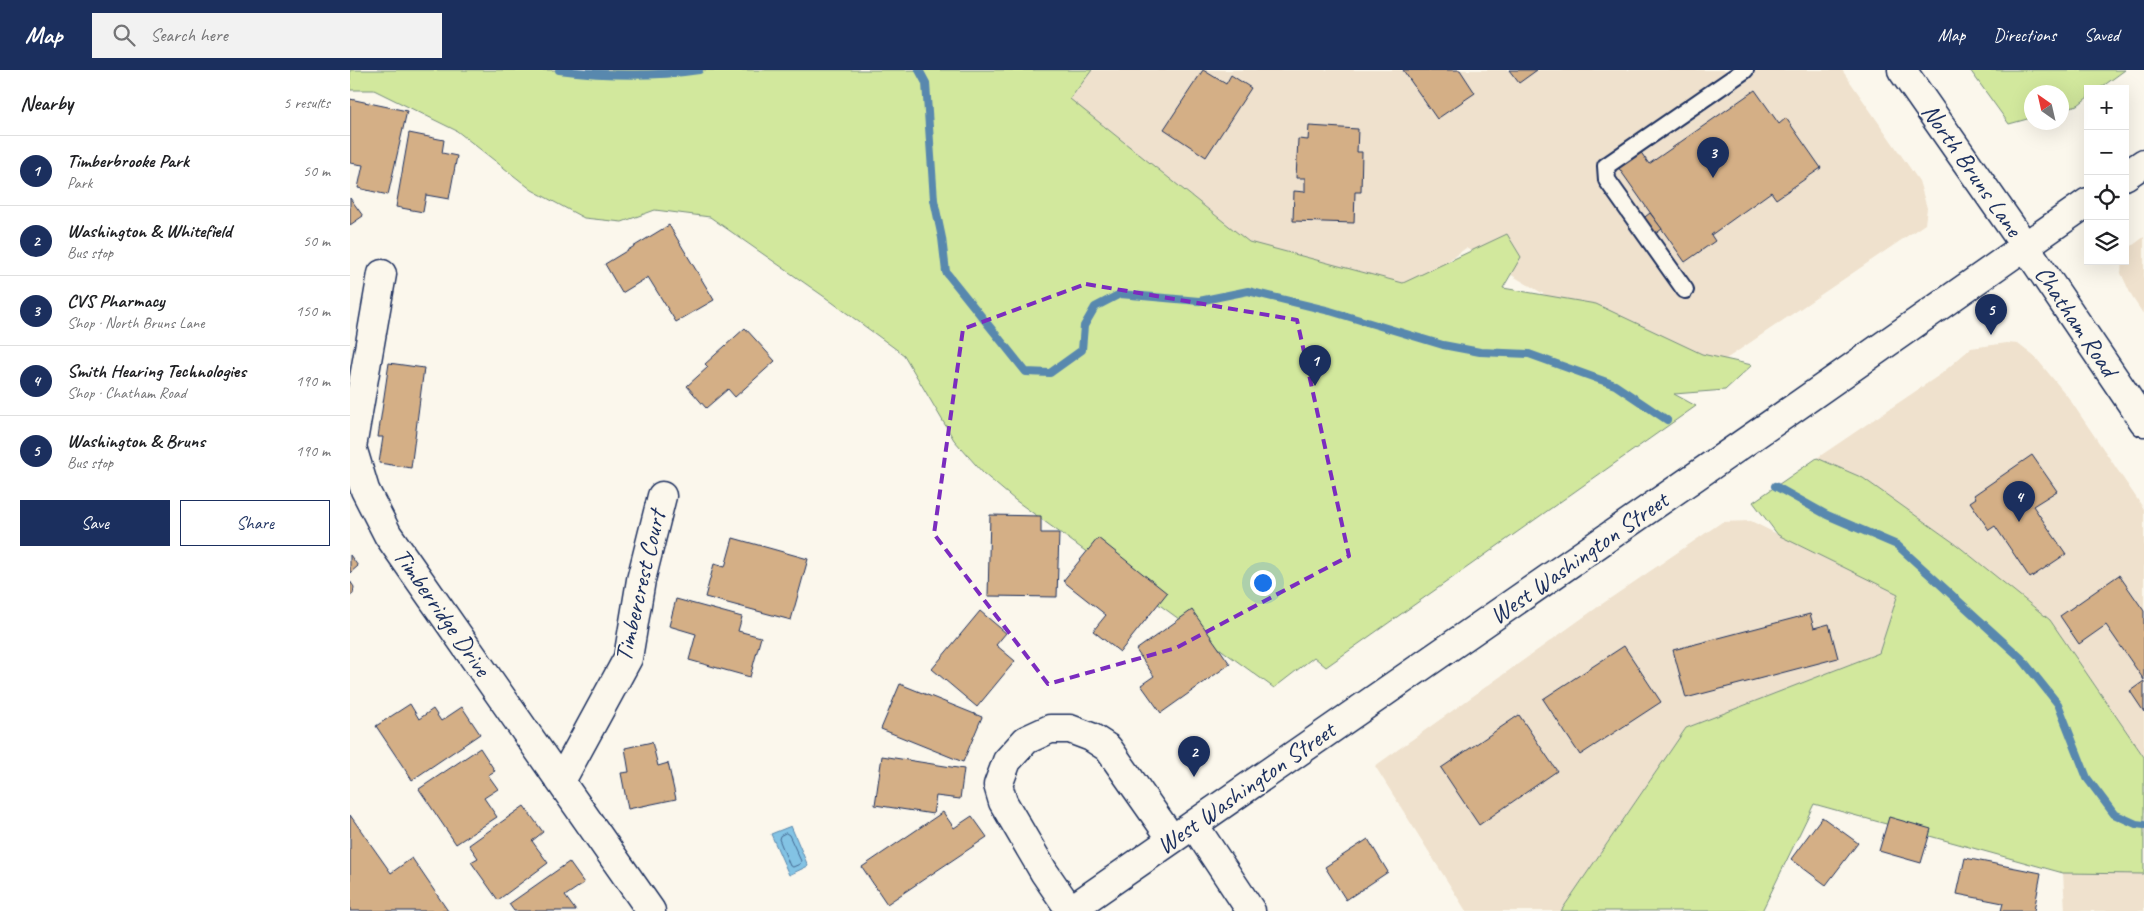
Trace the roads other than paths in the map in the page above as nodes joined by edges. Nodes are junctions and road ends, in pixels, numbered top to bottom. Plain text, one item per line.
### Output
1 (1745, 70) edge
2 (1902, 70) edge
3 (2144, 163) edge
4 (2126, 175) edge
5 (2084, 205) edge
6 (2025, 246) junction
7 (382, 274) dead end
8 (1685, 290) dead end
9 (2144, 422) edge
10 (662, 496) dead end
11 (561, 781) junction
12 (1194, 825) junction
13 (1172, 839) junction
14 (651, 911) edge
15 (1069, 911) edge
16 (1251, 911) edge

1 - 8 lane
2 - 6 street, North Bruns Lane
3 - 4 street
5 - 6 street, West Washington Street
6 - 9 street, Chatham Road
6 - 12 street, West Washington Street
7 - 11 street, Timberridge Drive
10 - 11 street, Timbercrest Court
11 - 14 street, Timberridge Drive
12 - 13 street, West Washington Street
12 - 16 street
13 - 15 street, West Washington Street
13 - 15 street

